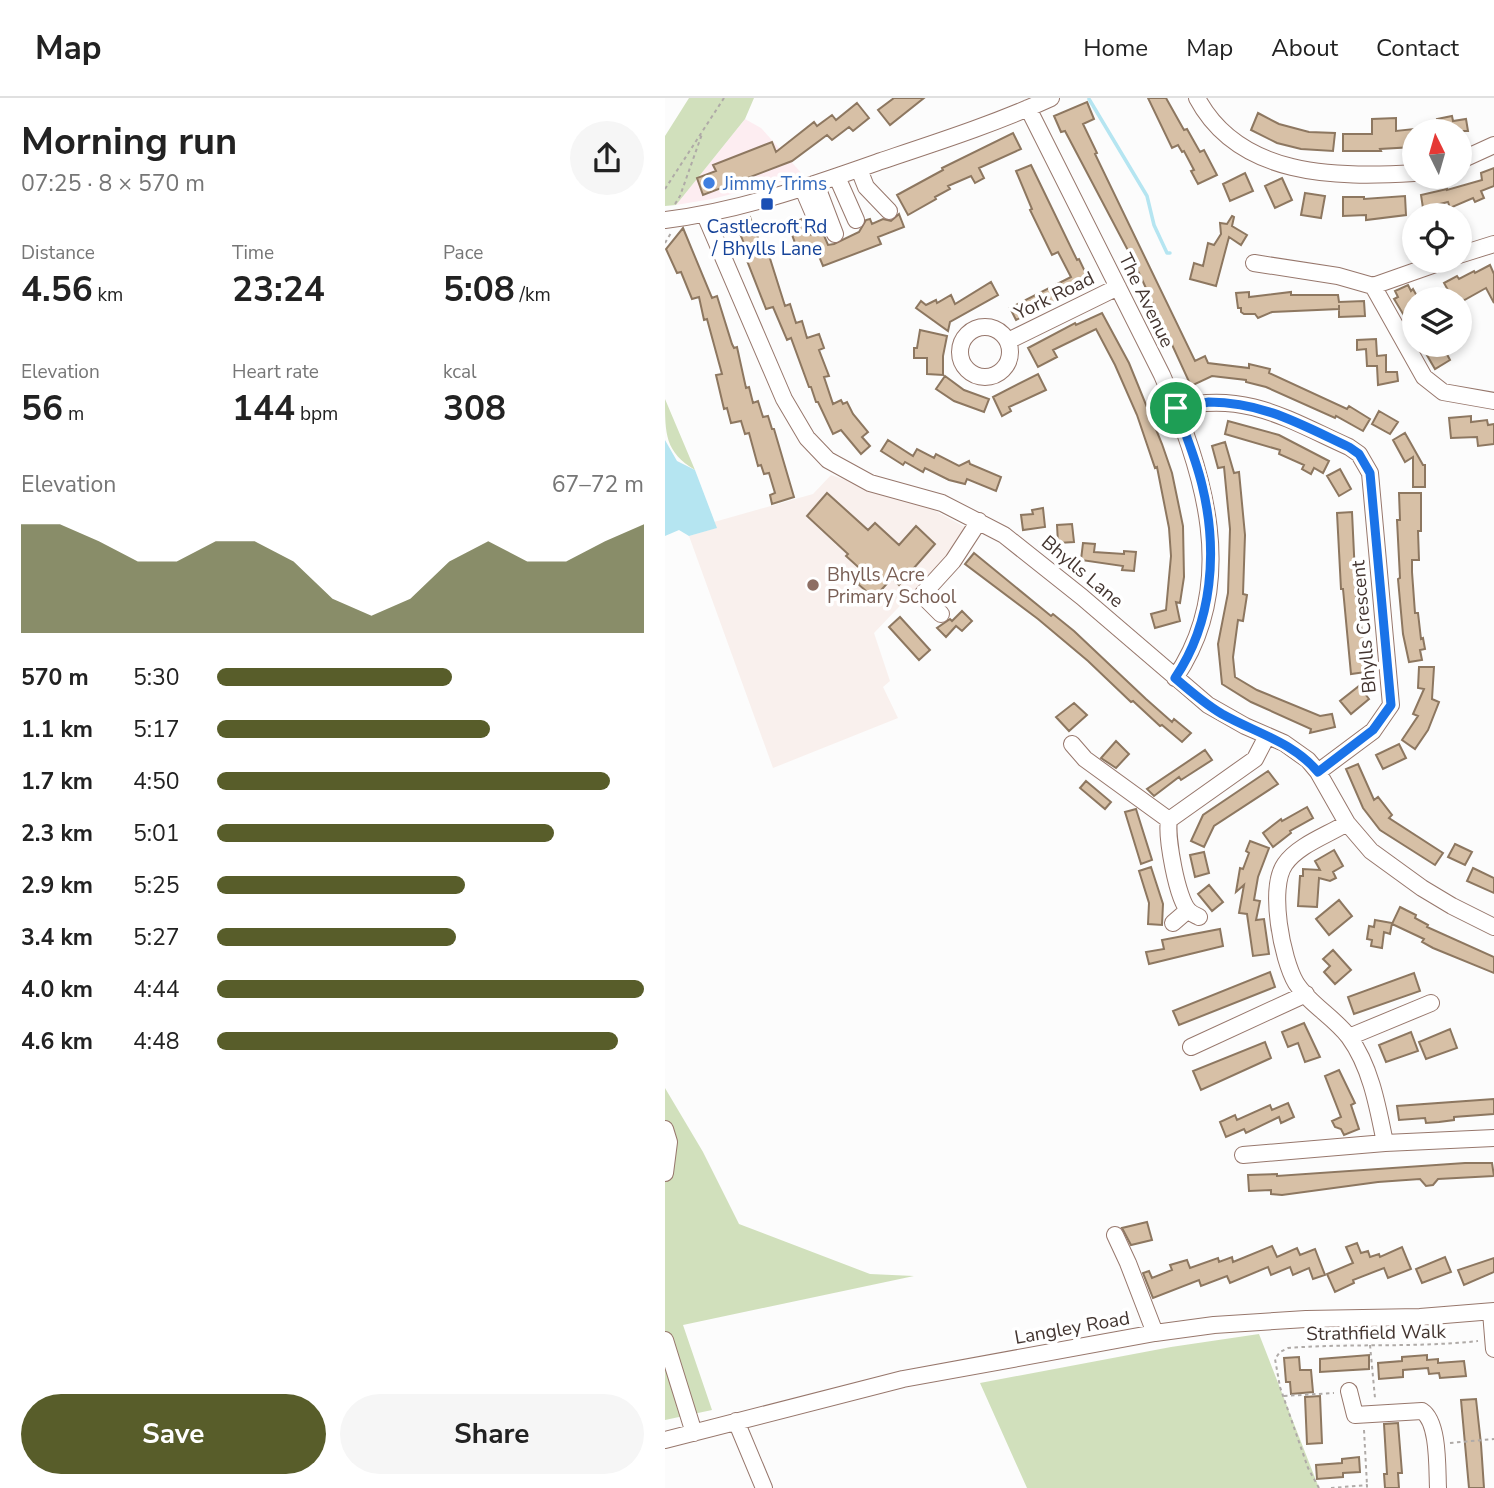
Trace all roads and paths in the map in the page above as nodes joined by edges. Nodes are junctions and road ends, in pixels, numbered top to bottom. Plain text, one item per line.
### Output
1 (724, 98) edge
2 (1049, 98) edge
3 (1197, 98) edge
4 (1028, 108) junction
5 (704, 130) junction
6 (1494, 145) edge
7 (1472, 155) edge
8 (859, 169) junction
9 (1402, 174) edge
10 (837, 177) junction
11 (810, 186) junction
12 (665, 189) edge
13 (680, 196) dead end
14 (889, 211) dead end
15 (705, 215) junction
16 (666, 220) edge
17 (856, 220) dead end
18 (818, 224) dead end
19 (835, 234) dead end
20 (1494, 244) edge
21 (1472, 251) edge
22 (1254, 263) dead end
23 (1410, 273) edge
24 (1118, 286) junction
25 (1373, 286) junction
26 (1008, 341) dead end
27 (1494, 401) edge
28 (1176, 408) junction
29 (979, 521) junction
30 (940, 614) dead end
31 (1175, 678) junction
32 (1267, 736) junction
33 (1081, 747) dead end
34 (1318, 772) junction
35 (1169, 820) junction
36 (1347, 823) junction
37 (1173, 923) dead end
38 (1494, 927) edge
39 (1306, 994) junction
40 (1425, 1011) dead end
41 (1349, 1037) junction
42 (1191, 1047) dead end
43 (665, 1129) edge
44 (1494, 1138) edge
45 (1385, 1143) junction
46 (1243, 1155) dead end
47 (665, 1173) edge
48 (1115, 1235) dead end
49 (1492, 1312) edge
50 (1155, 1333) junction
51 (665, 1339) edge
52 (1370, 1345) junction
53 (1494, 1345) edge
54 (1349, 1391) joint
55 (1283, 1396) junction
56 (1370, 1414) junction
57 (736, 1422) junction
58 (694, 1433) junction
59 (1494, 1439) edge
60 (665, 1440) edge
61 (1435, 1444) junction
62 (1367, 1486) edge
63 (764, 1488) edge
64 (1319, 1488) edge
65 (1331, 1488) edge
66 (1438, 1488) edge

1 - 5 path
2 - 4 street
3 - 9 street
4 - 8 street
4 - 24 street, The Avenue
5 - 12 path
5 - 13 path
6 - 7 street
8 - 10 street
8 - 14 street
10 - 11 street
10 - 17 street
11 - 15 street
11 - 18 street
11 - 19 street
15 - 16 street
15 - 29 street, Bhylls Lane
20 - 21 street
22 - 25 street
23 - 25 street
24 - 26 street, York Road
24 - 28 street, The Avenue
25 - 27 street
28 - 31 street, The Avenue
28 - 34 street, Bhylls Crescent
29 - 30 street
29 - 31 street, Bhylls Lane
31 - 32 street, Bhylls Lane
32 - 34 street, Bhylls Lane
32 - 35 street
33 - 35 street
34 - 36 street, Bhylls Lane
35 - 37 street
36 - 38 street, Bhylls Lane
36 - 39 street
39 - 41 street
39 - 42 street
40 - 41 street
41 - 45 street
43 - 47 street
44 - 45 street
45 - 46 street
48 - 50 street
49 - 50 street, Langley Road
49 - 53 street
50 - 57 street, Langley Road
51 - 58 street
52 - 53 path, Strathfield Walk
52 - 55 path, Strathfield Walk
52 - 56 path
54 - 55 path
54 - 56 street
55 - 64 path, Strathfield Walk
56 - 61 street
56 - 62 path
57 - 58 street, Langley Road
57 - 63 street
58 - 60 street, Langley Road
59 - 61 path
61 - 66 street
62 - 65 path

